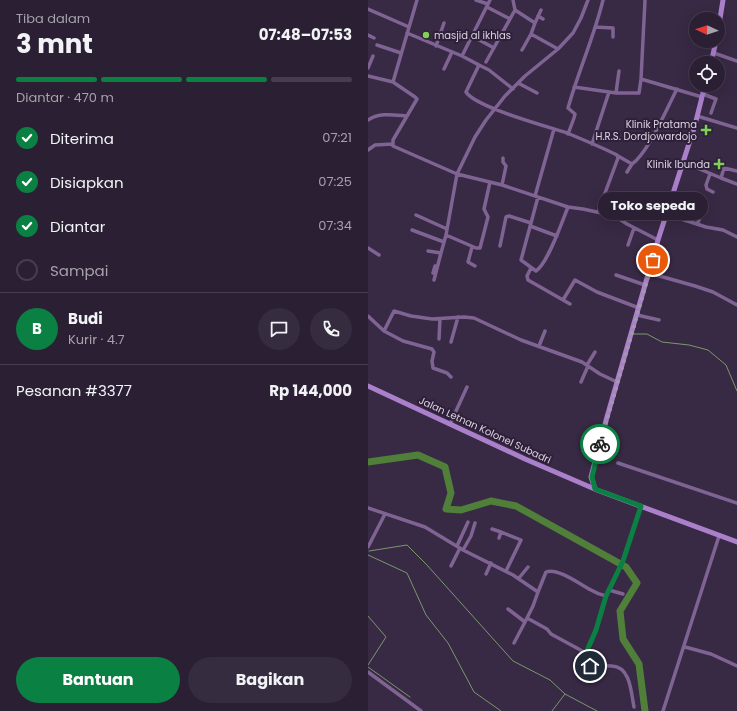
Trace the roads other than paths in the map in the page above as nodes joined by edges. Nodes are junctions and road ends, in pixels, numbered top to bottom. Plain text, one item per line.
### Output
1 (416, 0) edge
2 (476, 0) edge
3 (490, 0) edge
4 (513, 0) edge
5 (588, 0) edge
6 (603, 0) edge
7 (645, 0) edge
8 (723, 0) edge
9 (488, 6) junction
10 (368, 9) edge
11 (514, 10) junction
12 (541, 10) dead end
13 (721, 12) edge
14 (538, 16) junction
15 (510, 19) junction
16 (543, 19) dead end
17 (444, 23) dead end
18 (535, 23) junction
19 (409, 27) junction
20 (595, 27) junction
21 (407, 33) junction
22 (530, 34) junction
23 (368, 35) edge
24 (472, 36) junction
25 (613, 37) dead end
26 (374, 38) dead end
27 (377, 45) dead end
28 (436, 46) junction
29 (494, 48) junction
30 (715, 48) edge
31 (558, 49) junction
32 (522, 50) dead end
33 (452, 52) junction
34 (401, 53) junction
35 (714, 53) junction
36 (373, 56) dead end
37 (462, 56) junction
38 (713, 56) edge
39 (737, 61) edge
40 (486, 62) dead end
41 (479, 65) junction
42 (368, 68) edge
43 (444, 69) dead end
44 (619, 71) dead end
45 (368, 76) edge
46 (641, 79) junction
47 (392, 82) junction
48 (518, 83) junction
49 (574, 87) junction
50 (513, 89) junction
51 (677, 90) junction
52 (609, 92) junction
53 (703, 92) edge
54 (537, 93) dead end
55 (616, 93) junction
56 (702, 96) junction
57 (494, 109) junction
58 (711, 113) dead end
59 (407, 116) junction
60 (697, 116) junction
61 (368, 120) edge
62 (737, 128) edge
63 (554, 129) junction
64 (568, 134) junction
65 (392, 144) junction
66 (592, 144) junction
67 (368, 150) edge
68 (618, 156) junction
69 (504, 158) dead end
70 (683, 162) junction
71 (632, 164) junction
72 (737, 171) edge
73 (627, 172) dead end
74 (459, 174) junction
75 (710, 174) junction
76 (721, 178) junction
77 (490, 182) junction
78 (737, 184) edge
79 (502, 185) junction
80 (713, 192) dead end
81 (536, 196) junction
82 (568, 208) junction
83 (598, 212) junction
84 (703, 212) dead end
85 (666, 214) junction
86 (416, 215) dead end
87 (698, 224) junction
88 (530, 225) junction
89 (634, 228) junction
90 (447, 229) junction
91 (412, 230) dead end
92 (446, 235) junction
93 (557, 236) junction
94 (737, 237) edge
95 (658, 240) junction
96 (444, 242) junction
97 (628, 245) dead end
98 (472, 246) junction
99 (500, 246) dead end
100 (368, 248) edge
101 (428, 251) dead end
102 (440, 253) junction
103 (378, 255) dead end
104 (475, 266) dead end
105 (531, 268) junction
106 (433, 273) dead end
107 (649, 273) junction
108 (616, 275) dead end
109 (434, 280) dead end
110 (645, 285) junction
111 (563, 300) junction
112 (570, 304) dead end
113 (737, 305) edge
114 (639, 308) junction
115 (637, 315) junction
116 (368, 316) edge
117 (458, 317) junction
118 (440, 319) junction
119 (659, 320) dead end
120 (384, 331) junction
121 (545, 331) dead end
122 (439, 339) dead end
123 (451, 342) dead end
124 (539, 346) junction
125 (594, 352) dead end
126 (588, 365) junction
127 (451, 377) dead end
128 (581, 382) dead end
129 (617, 382) junction
130 (368, 386) edge
131 (467, 387) dead end
132 (450, 424) junction
133 (618, 463) dead end
134 (592, 477) junction
135 (586, 486) junction
136 (595, 489) junction
137 (737, 503) edge
138 (641, 506) junction
139 (368, 508) edge
140 (385, 514) junction
141 (468, 522) dead end
142 (475, 523) dead end
143 (492, 529) dead end
144 (501, 532) junction
145 (719, 536) junction
146 (499, 538) dead end
147 (737, 542) edge
148 (368, 547) edge
149 (460, 548) junction
150 (491, 563) junction
151 (451, 566) dead end
152 (528, 567) dead end
153 (506, 570) junction
154 (486, 574) dead end
155 (519, 578) junction
156 (609, 590) junction
157 (538, 592) junction
158 (623, 594) dead end
159 (606, 596) junction
160 (508, 609) dead end
161 (526, 620) junction
162 (514, 643) dead end
163 (685, 647) junction
164 (586, 653) junction
165 (737, 666) edge
166 (368, 672) edge
167 (634, 707) dead end
168 (421, 711) edge
169 (663, 711) edge

1 - 19 street
2 - 9 street
3 - 9 street
4 - 11 street
5 - 31 street
6 - 20 street
7 - 46 street
8 - 13 main road
9 - 15 street
9 - 24 street
10 - 19 street
11 - 15 street
11 - 18 street
12 - 14 street
14 - 16 street
14 - 18 street
15 - 29 street
17 - 28 street
18 - 22 street
19 - 21 street
20 - 25 street
20 - 49 street
21 - 28 street
21 - 34 street
22 - 31 street
22 - 32 street
23 - 26 street
24 - 29 street
24 - 37 street
27 - 34 street
28 - 33 street
29 - 40 street
30 - 35 main road
31 - 48 street
33 - 37 street
33 - 43 street
34 - 47 street
35 - 38 main road
35 - 39 street
36 - 42 street
37 - 41 street
41 - 50 street
41 - 57 street
44 - 55 street
45 - 47 street
46 - 51 street
46 - 55 street
47 - 59 street
48 - 50 street
48 - 54 street
49 - 52 street
49 - 64 street
50 - 57 street
51 - 56 street
51 - 71 street
52 - 55 street
52 - 66 street
53 - 56 main road
56 - 58 street
56 - 60 main road
57 - 63 street
57 - 74 street
59 - 61 street
59 - 65 street
60 - 62 street
60 - 70 main road
63 - 64 street
63 - 81 street
64 - 66 street
65 - 67 street
65 - 74 street
66 - 68 street
68 - 71 street
68 - 83 street
69 - 79 street
70 - 75 street
70 - 85 main road
71 - 73 street
72 - 76 street
74 - 77 street
74 - 90 street
75 - 76 street
75 - 80 street
76 - 78 street
77 - 79 street
77 - 98 street
79 - 81 street
81 - 82 street
81 - 88 street
82 - 83 street
82 - 93 street
83 - 89 street
84 - 87 street
85 - 87 street
85 - 95 main road
86 - 90 street
87 - 94 street
88 - 93 street
88 - 99 street
88 - 105 street
89 - 95 street
89 - 97 street
90 - 92 street
91 - 96 street
92 - 96 street
92 - 98 street
93 - 105 street
95 - 107 main road
96 - 102 street
98 - 104 street
100 - 103 street
101 - 102 street
102 - 106 street
102 - 109 street
105 - 111 street
107 - 110 main road
107 - 113 street
108 - 110 street
110 - 114 main road
111 - 112 street
111 - 114 street
114 - 115 main road
115 - 119 street
115 - 129 main road
116 - 120 street
117 - 118 street
117 - 123 street
117 - 124 street
118 - 120 street
118 - 122 street
120 - 127 street
121 - 124 street
124 - 126 street
125 - 126 street
126 - 128 street
126 - 129 street
129 - 134 main road
130 - 132 main road, Jalan Letnan Kolonel Subadri
131 - 132 street
132 - 135 main road, Jalan Letnan Kolonel Subadri
133 - 137 street
134 - 135 main road
134 - 136 main road
135 - 136 main road, Jalan Letnan Kolonel Subadri
136 - 138 main road, Jalan Letnan Kolonel Subadri
138 - 145 main road, Jalan Letnan Kolonel Subadri
138 - 156 street
139 - 140 street
140 - 148 street
140 - 149 street
141 - 149 street
142 - 149 street
143 - 144 street
144 - 146 street
144 - 153 street
145 - 147 main road, Jalan Letnan Kolonel Subadri
145 - 163 street
149 - 150 street
149 - 151 street
150 - 153 street
150 - 154 street
152 - 155 street
153 - 155 street
155 - 157 street
156 - 158 street
156 - 159 street
157 - 159 street
157 - 161 street
159 - 164 street
160 - 161 street
161 - 162 street
161 - 164 street
163 - 165 street
163 - 169 street
164 - 167 street
166 - 168 street

